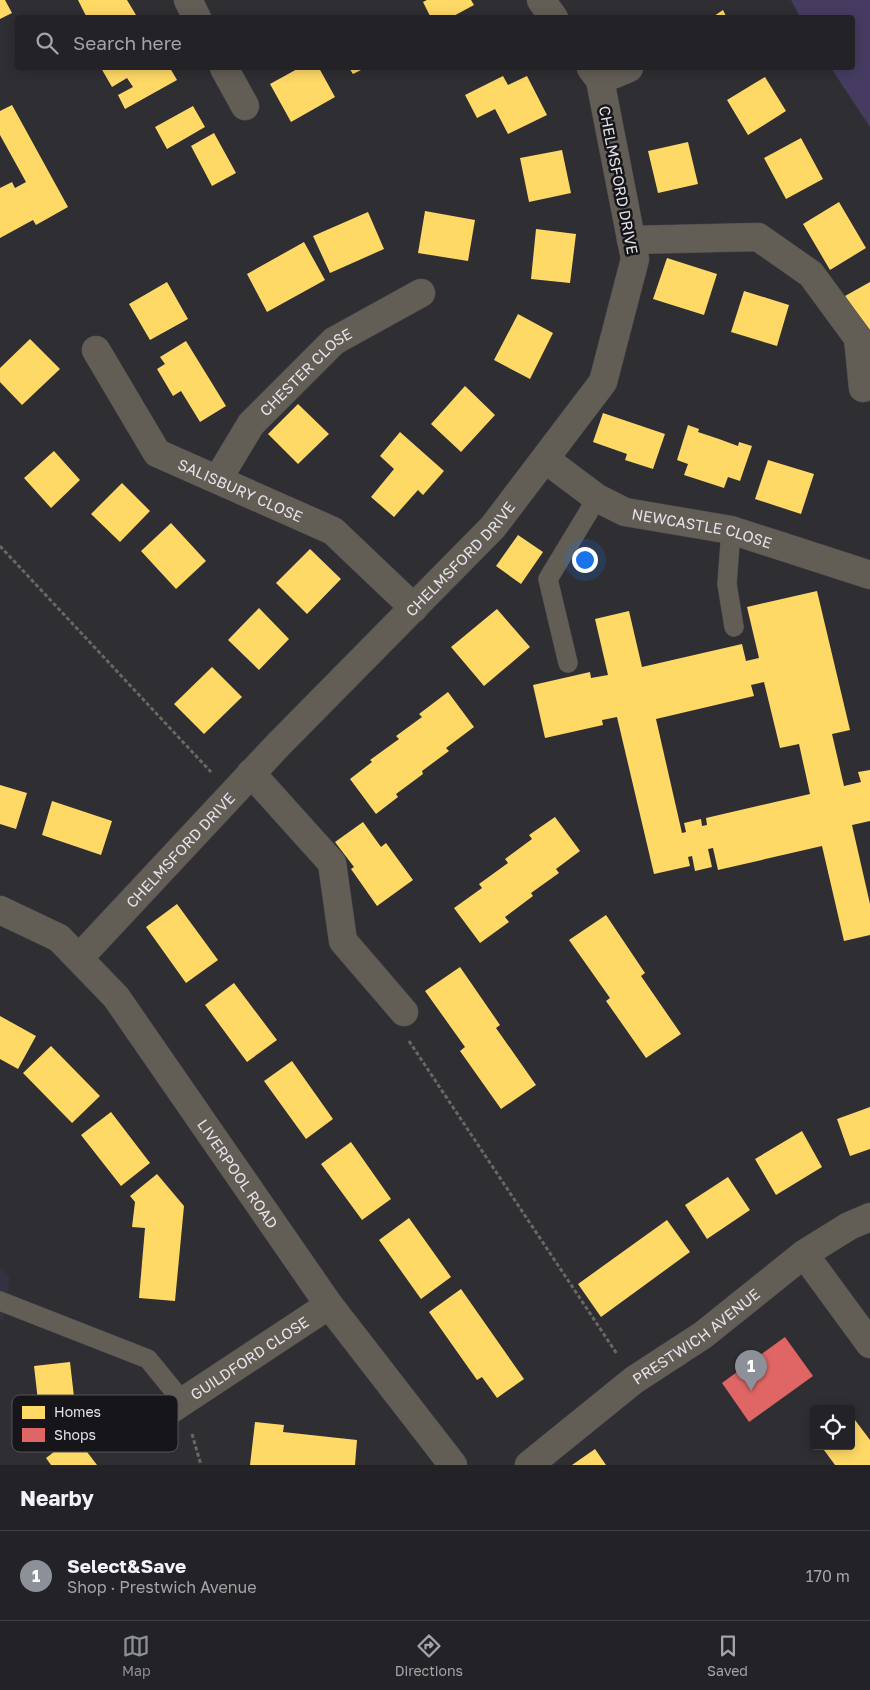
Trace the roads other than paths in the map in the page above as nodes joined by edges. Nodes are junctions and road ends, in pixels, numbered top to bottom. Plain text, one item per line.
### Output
1 (188, 0) edge
2 (541, 0) edge
3 (196, 15) edge
4 (552, 15) edge
5 (225, 70) edge
6 (618, 70) edge
7 (595, 74) edge
8 (245, 106) dead end
9 (632, 240) junction
10 (420, 293) dead end
11 (96, 350) dead end
12 (863, 388) dead end
13 (545, 459) junction
14 (218, 479) junction
15 (597, 498) junction
16 (732, 530) junction
17 (870, 575) edge
18 (414, 608) junction
19 (734, 627) dead end
20 (568, 663) dead end
21 (251, 774) junction
22 (0, 910) edge
23 (79, 958) junction
24 (404, 1012) dead end
25 (870, 1217) edge
26 (804, 1254) junction
27 (0, 1301) edge
28 (329, 1305) junction
29 (870, 1344) edge
30 (170, 1395) edge
31 (178, 1405) edge
32 (453, 1465) edge
33 (529, 1465) edge

1 - 3 street
2 - 4 street
5 - 8 street
6 - 7 street
7 - 9 street, CHELMSFORD DRIVE
9 - 12 street
9 - 13 street, CHELMSFORD DRIVE
10 - 14 street, CHESTER CLOSE
11 - 14 street, SALISBURY CLOSE
13 - 15 street, NEWCASTLE CLOSE
13 - 18 street, CHELMSFORD DRIVE
14 - 18 street, SALISBURY CLOSE
15 - 16 street, NEWCASTLE CLOSE
15 - 20 lane
16 - 17 street, NEWCASTLE CLOSE
16 - 19 lane
18 - 21 street, CHELMSFORD DRIVE
21 - 23 street, CHELMSFORD DRIVE
21 - 24 street
22 - 23 street, LIVERPOOL ROAD
23 - 28 street, LIVERPOOL ROAD
25 - 26 street, PRESTWICH AVENUE
26 - 29 street
26 - 33 street, PRESTWICH AVENUE
27 - 30 lane
28 - 31 street, GUILDFORD CLOSE
28 - 32 street, LIVERPOOL ROAD

